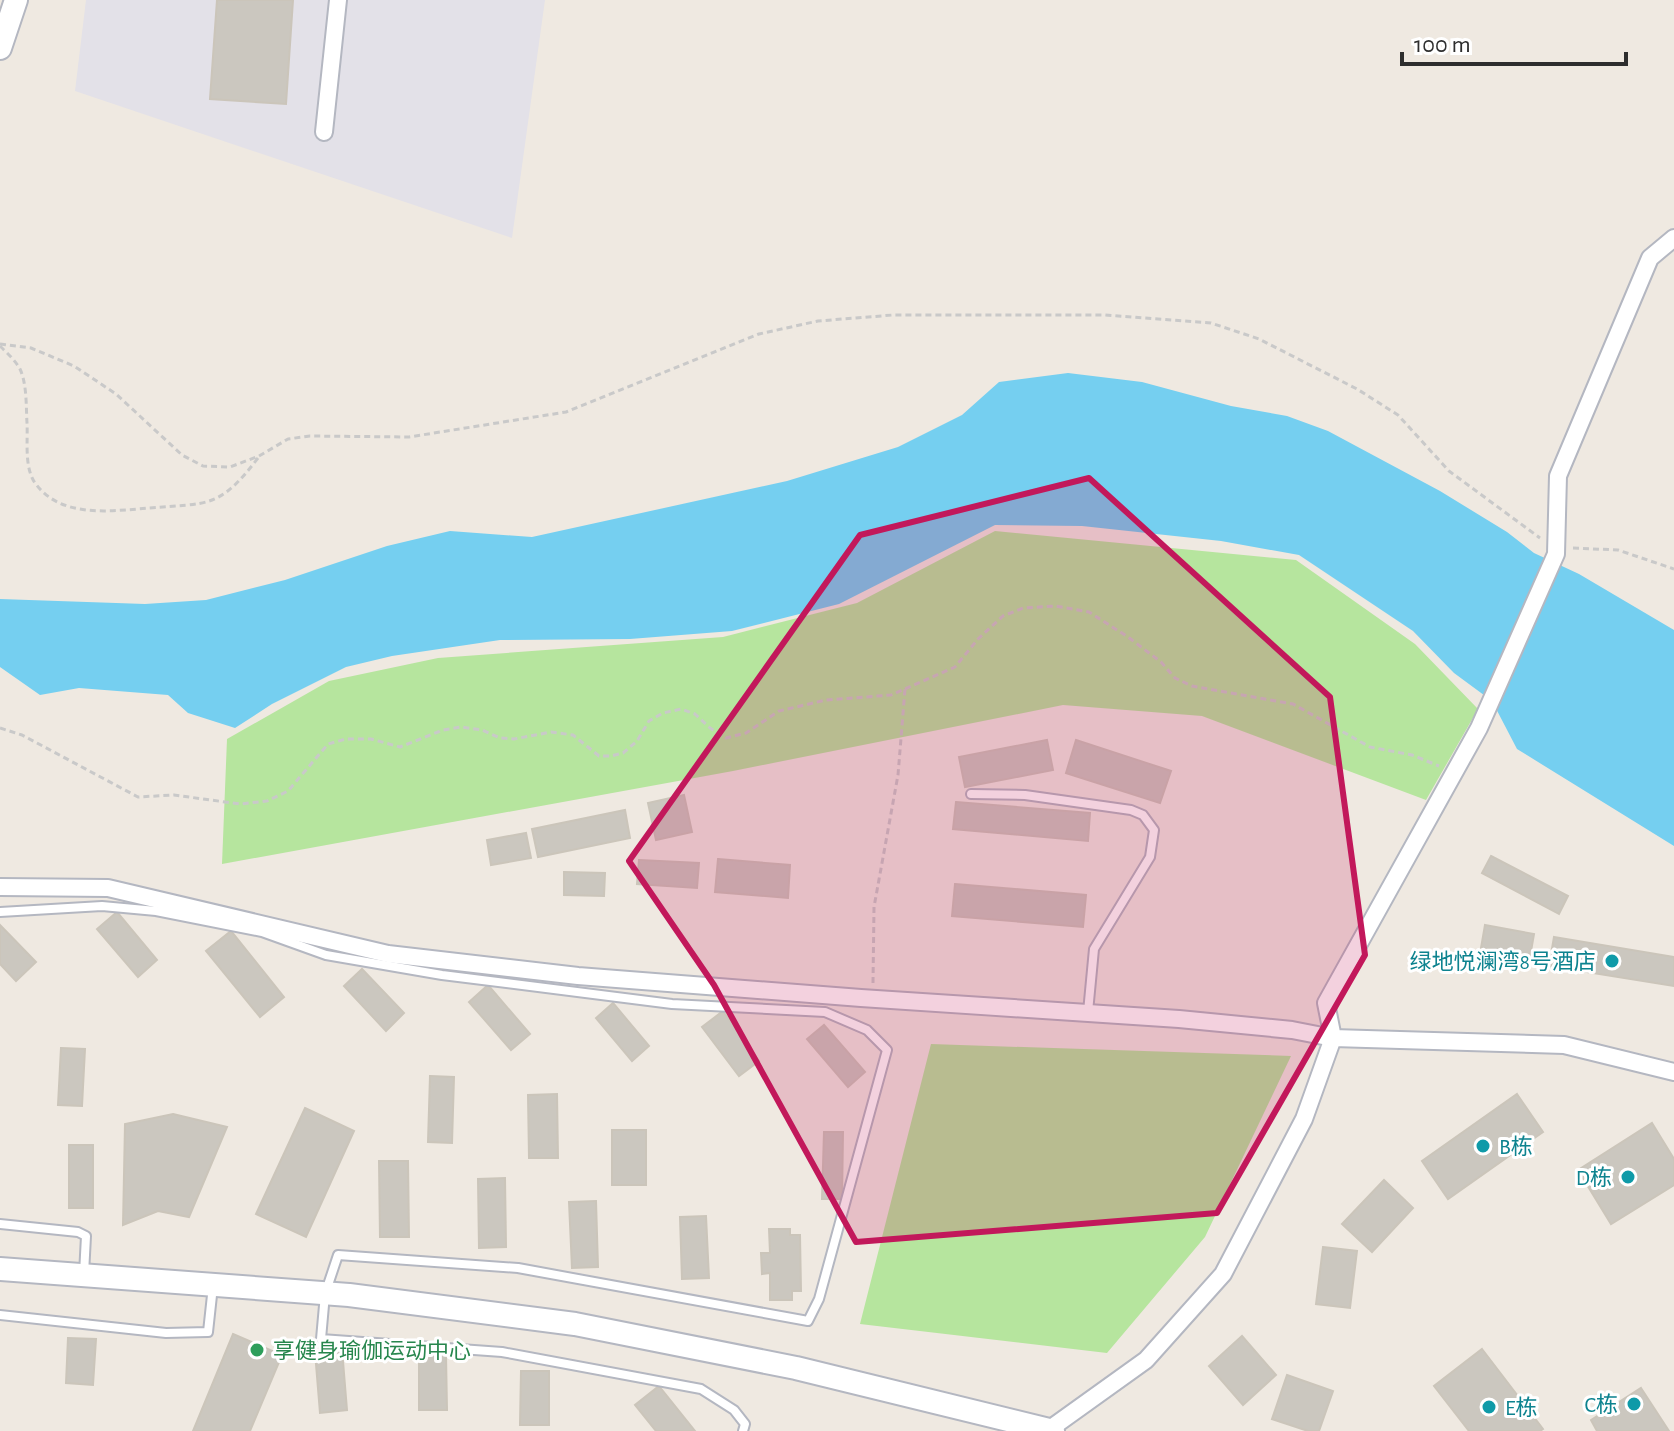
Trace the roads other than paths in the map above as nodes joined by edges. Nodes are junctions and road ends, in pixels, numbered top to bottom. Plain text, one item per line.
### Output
1 (16, 0) edge
2 (338, 0) edge
3 (0, 48) edge
4 (324, 132) dead end
5 (1674, 238) edge
6 (971, 794) dead end
7 (0, 887) edge
8 (0, 912) edge
9 (1088, 1013) junction
10 (1333, 1038) junction
11 (1674, 1072) edge
12 (0, 1224) edge
13 (0, 1269) edge
14 (84, 1275) junction
15 (213, 1285) junction
16 (325, 1294) junction
17 (0, 1315) edge
18 (743, 1431) edge
19 (1050, 1431) edge

1 - 3 street
2 - 4 street
5 - 10 street
6 - 9 lane
7 - 9 street
8 - 16 lane
9 - 10 street
10 - 11 street
10 - 19 street
12 - 14 lane
13 - 14 street
14 - 15 street
15 - 16 street
15 - 17 lane
16 - 18 lane
16 - 19 street

